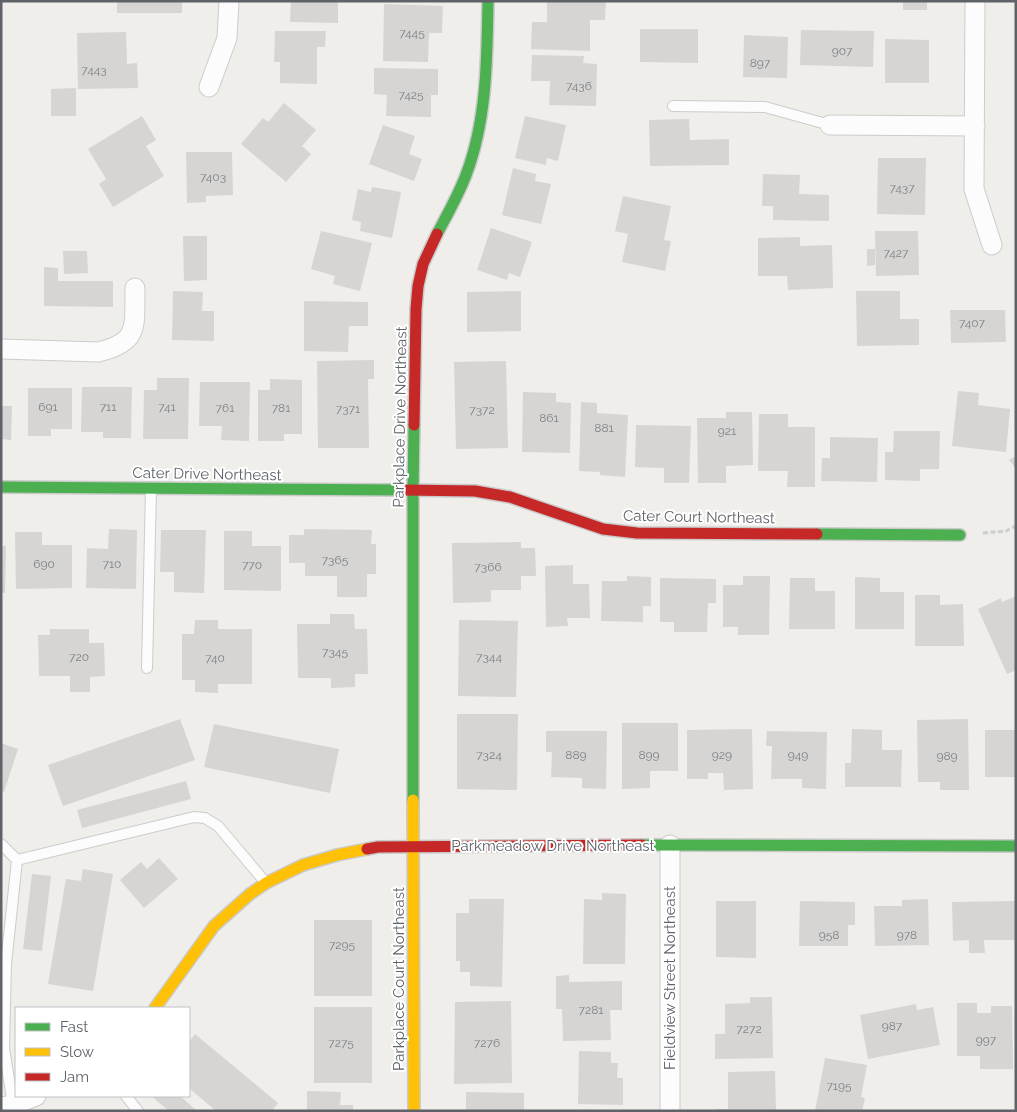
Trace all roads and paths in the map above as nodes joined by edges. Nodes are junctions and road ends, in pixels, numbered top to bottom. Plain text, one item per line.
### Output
1 (229, 1) edge
2 (488, 1) edge
3 (975, 1) edge
4 (209, 87) dead end
5 (672, 106) dead end
6 (830, 125) joint
7 (975, 126) junction
8 (992, 245) dead end
9 (136, 288) dead end
10 (1, 349) edge
11 (1, 487) edge
12 (151, 488) junction
13 (413, 491) junction
14 (1016, 526) edge
15 (960, 535) joint
16 (147, 668) dead end
17 (1, 844) edge
18 (670, 845) junction
19 (413, 846) junction
20 (1016, 846) edge
21 (18, 860) junction
22 (266, 883) junction
23 (155, 1007) edge
24 (33, 1097) edge
25 (127, 1097) edge
26 (7, 1106) edge
27 (138, 1111) edge
28 (414, 1111) edge
29 (670, 1111) edge

1 - 4 street
2 - 13 street, Parkplace Drive Northeast
3 - 7 street
5 - 6 lane
6 - 7 street
7 - 8 street
9 - 10 street
11 - 12 street, Cater Drive Northeast
12 - 13 street, Cater Drive Northeast
12 - 16 lane
13 - 15 street, Cater Court Northeast
13 - 19 street, Parkplace Drive Northeast
14 - 15 path
17 - 21 lane
18 - 19 street, Parkmeadow Drive Northeast
18 - 20 street, Parkmeadow Drive Northeast
18 - 29 street, Fieldview Street Northeast
19 - 22 street, Parkmeadow Drive Northeast
19 - 28 street, Parkplace Court Northeast
21 - 22 lane
21 - 26 lane
22 - 23 street, Parkmeadow Drive Northeast
24 - 26 street
25 - 27 lane

